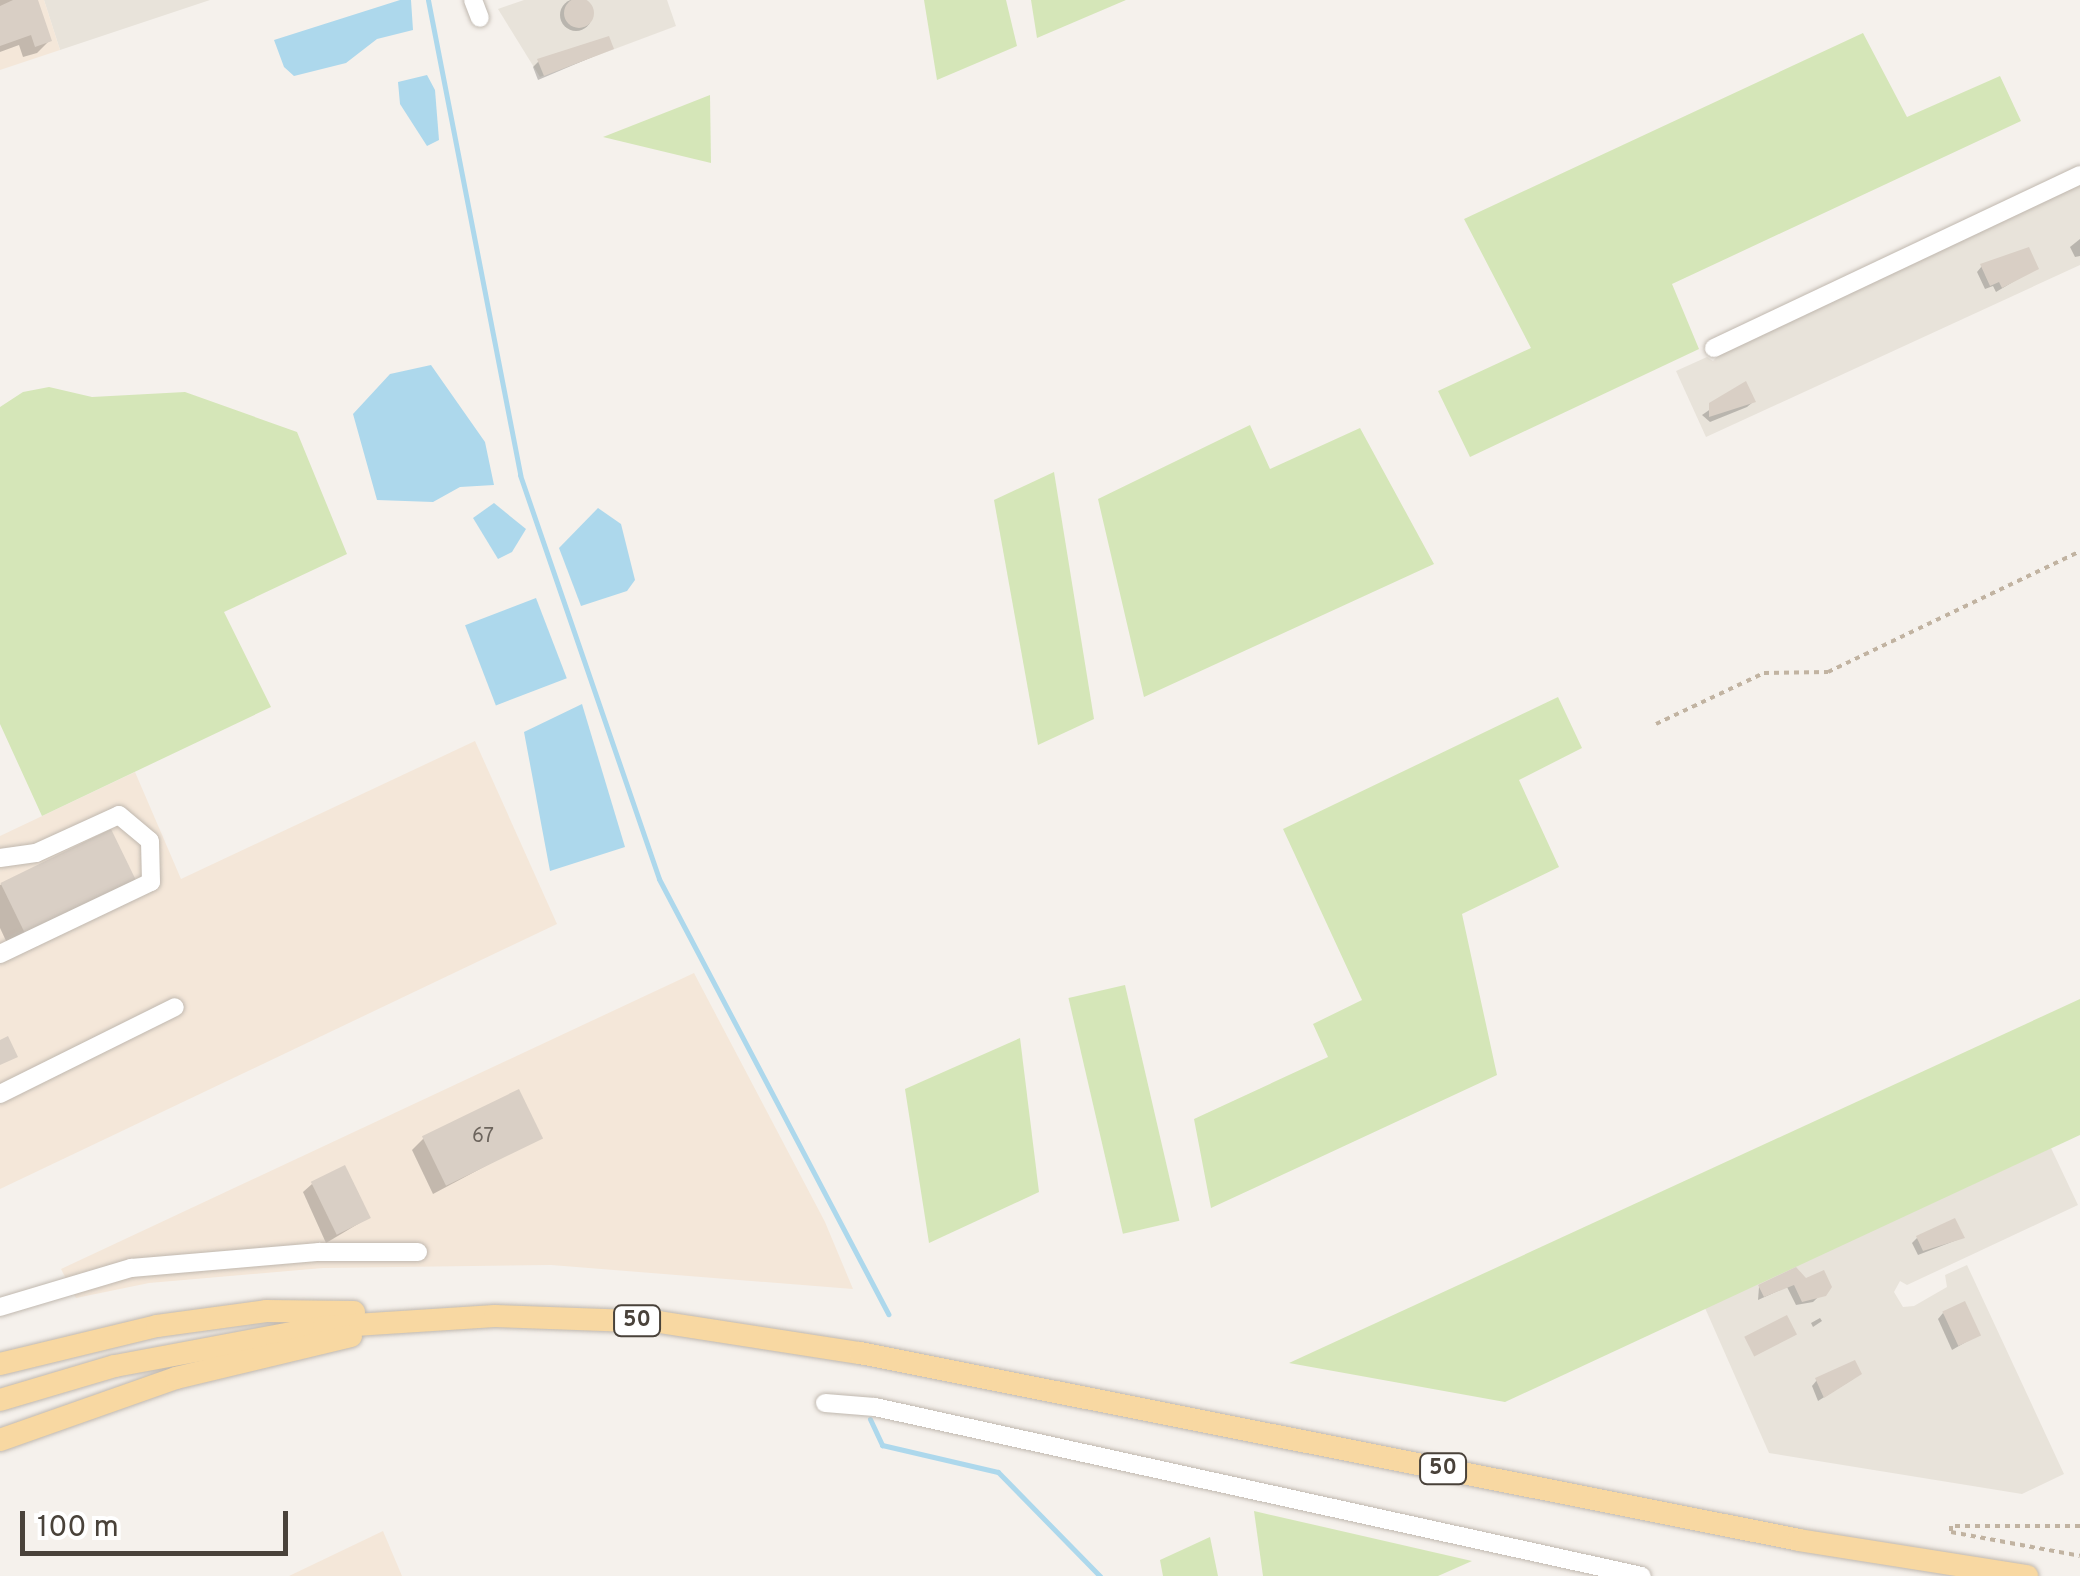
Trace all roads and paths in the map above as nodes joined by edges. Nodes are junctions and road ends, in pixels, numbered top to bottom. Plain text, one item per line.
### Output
1 (2080, 175) edge
2 (1714, 348) dead end
3 (2080, 551) edge
4 (1656, 724) dead end
5 (0, 858) edge
6 (0, 954) edge
7 (176, 1007) dead end
8 (0, 1094) edge
9 (418, 1252) dead end
10 (0, 1307) edge
11 (412, 1318) junction
12 (0, 1364) edge
13 (0, 1400) edge
14 (824, 1403) dead end
15 (0, 1440) edge
16 (2080, 1526) edge
17 (2080, 1556) edge
18 (1642, 1576) edge
19 (2027, 1576) edge

1 - 2 lane
3 - 4 path
5 - 6 lane
7 - 8 lane
9 - 10 lane
11 - 12 main road
11 - 13 main road, 50
11 - 15 main road
11 - 19 main road, 50
14 - 18 lane
16 - 17 path

